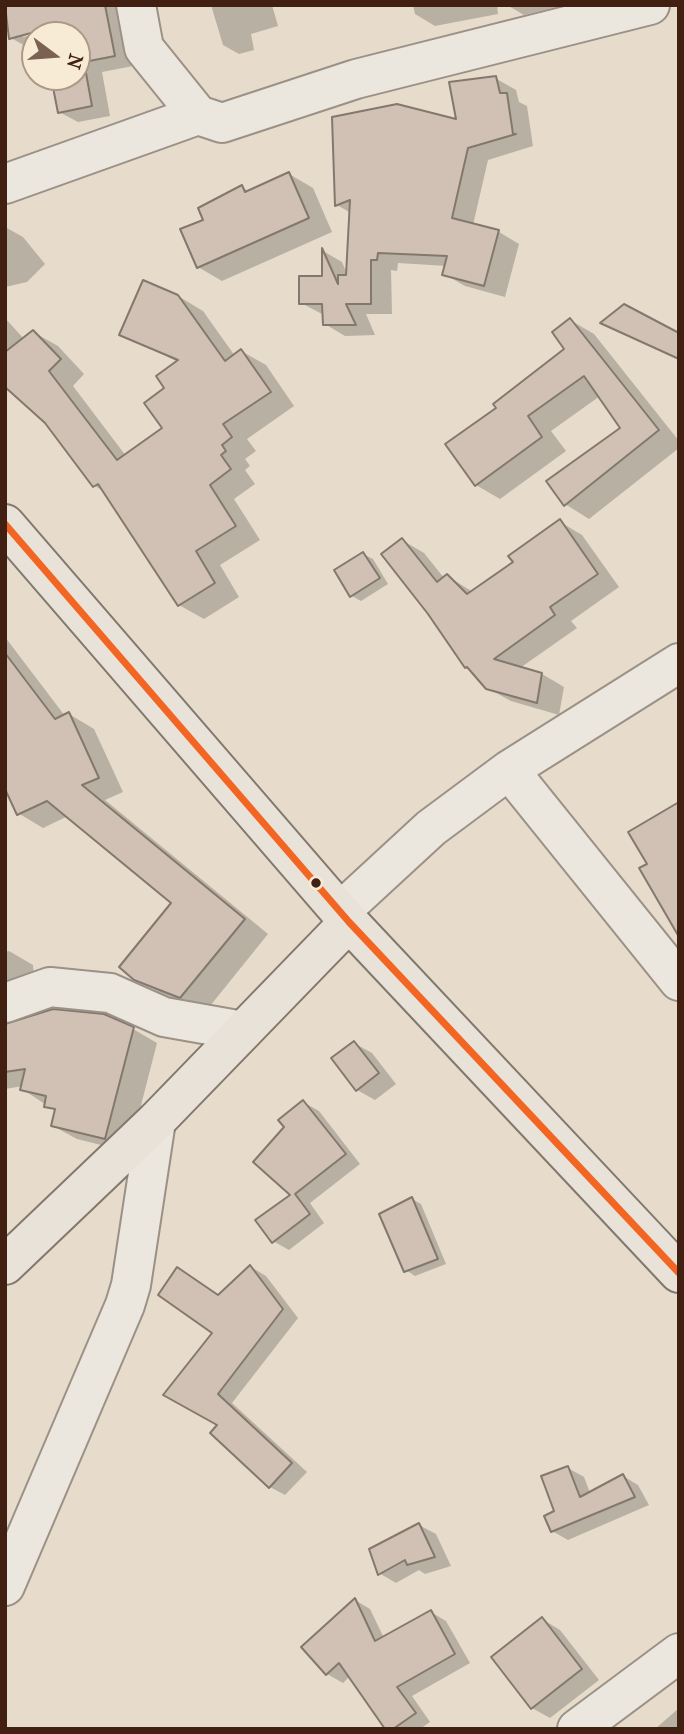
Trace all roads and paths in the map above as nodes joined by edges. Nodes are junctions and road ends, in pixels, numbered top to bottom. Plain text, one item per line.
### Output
1 (136, 5) edge
2 (650, 5) edge
3 (198, 115) junction
4 (5, 184) edge
5 (5, 524) edge
6 (679, 663) edge
7 (509, 770) junction
8 (345, 916) junction
9 (679, 981) edge
10 (5, 1003) edge
11 (243, 1031) junction
12 (156, 1121) junction
13 (5, 1265) edge
14 (679, 1273) edge
15 (5, 1586) edge
16 (679, 1653) edge
17 (578, 1729) edge

1 - 3 street
2 - 3 street
3 - 4 street
5 - 8 main road
6 - 7 street
7 - 8 street
7 - 9 street
8 - 11 main road
8 - 14 main road
10 - 11 street
11 - 12 main road
12 - 13 main road
12 - 15 street
16 - 17 street

